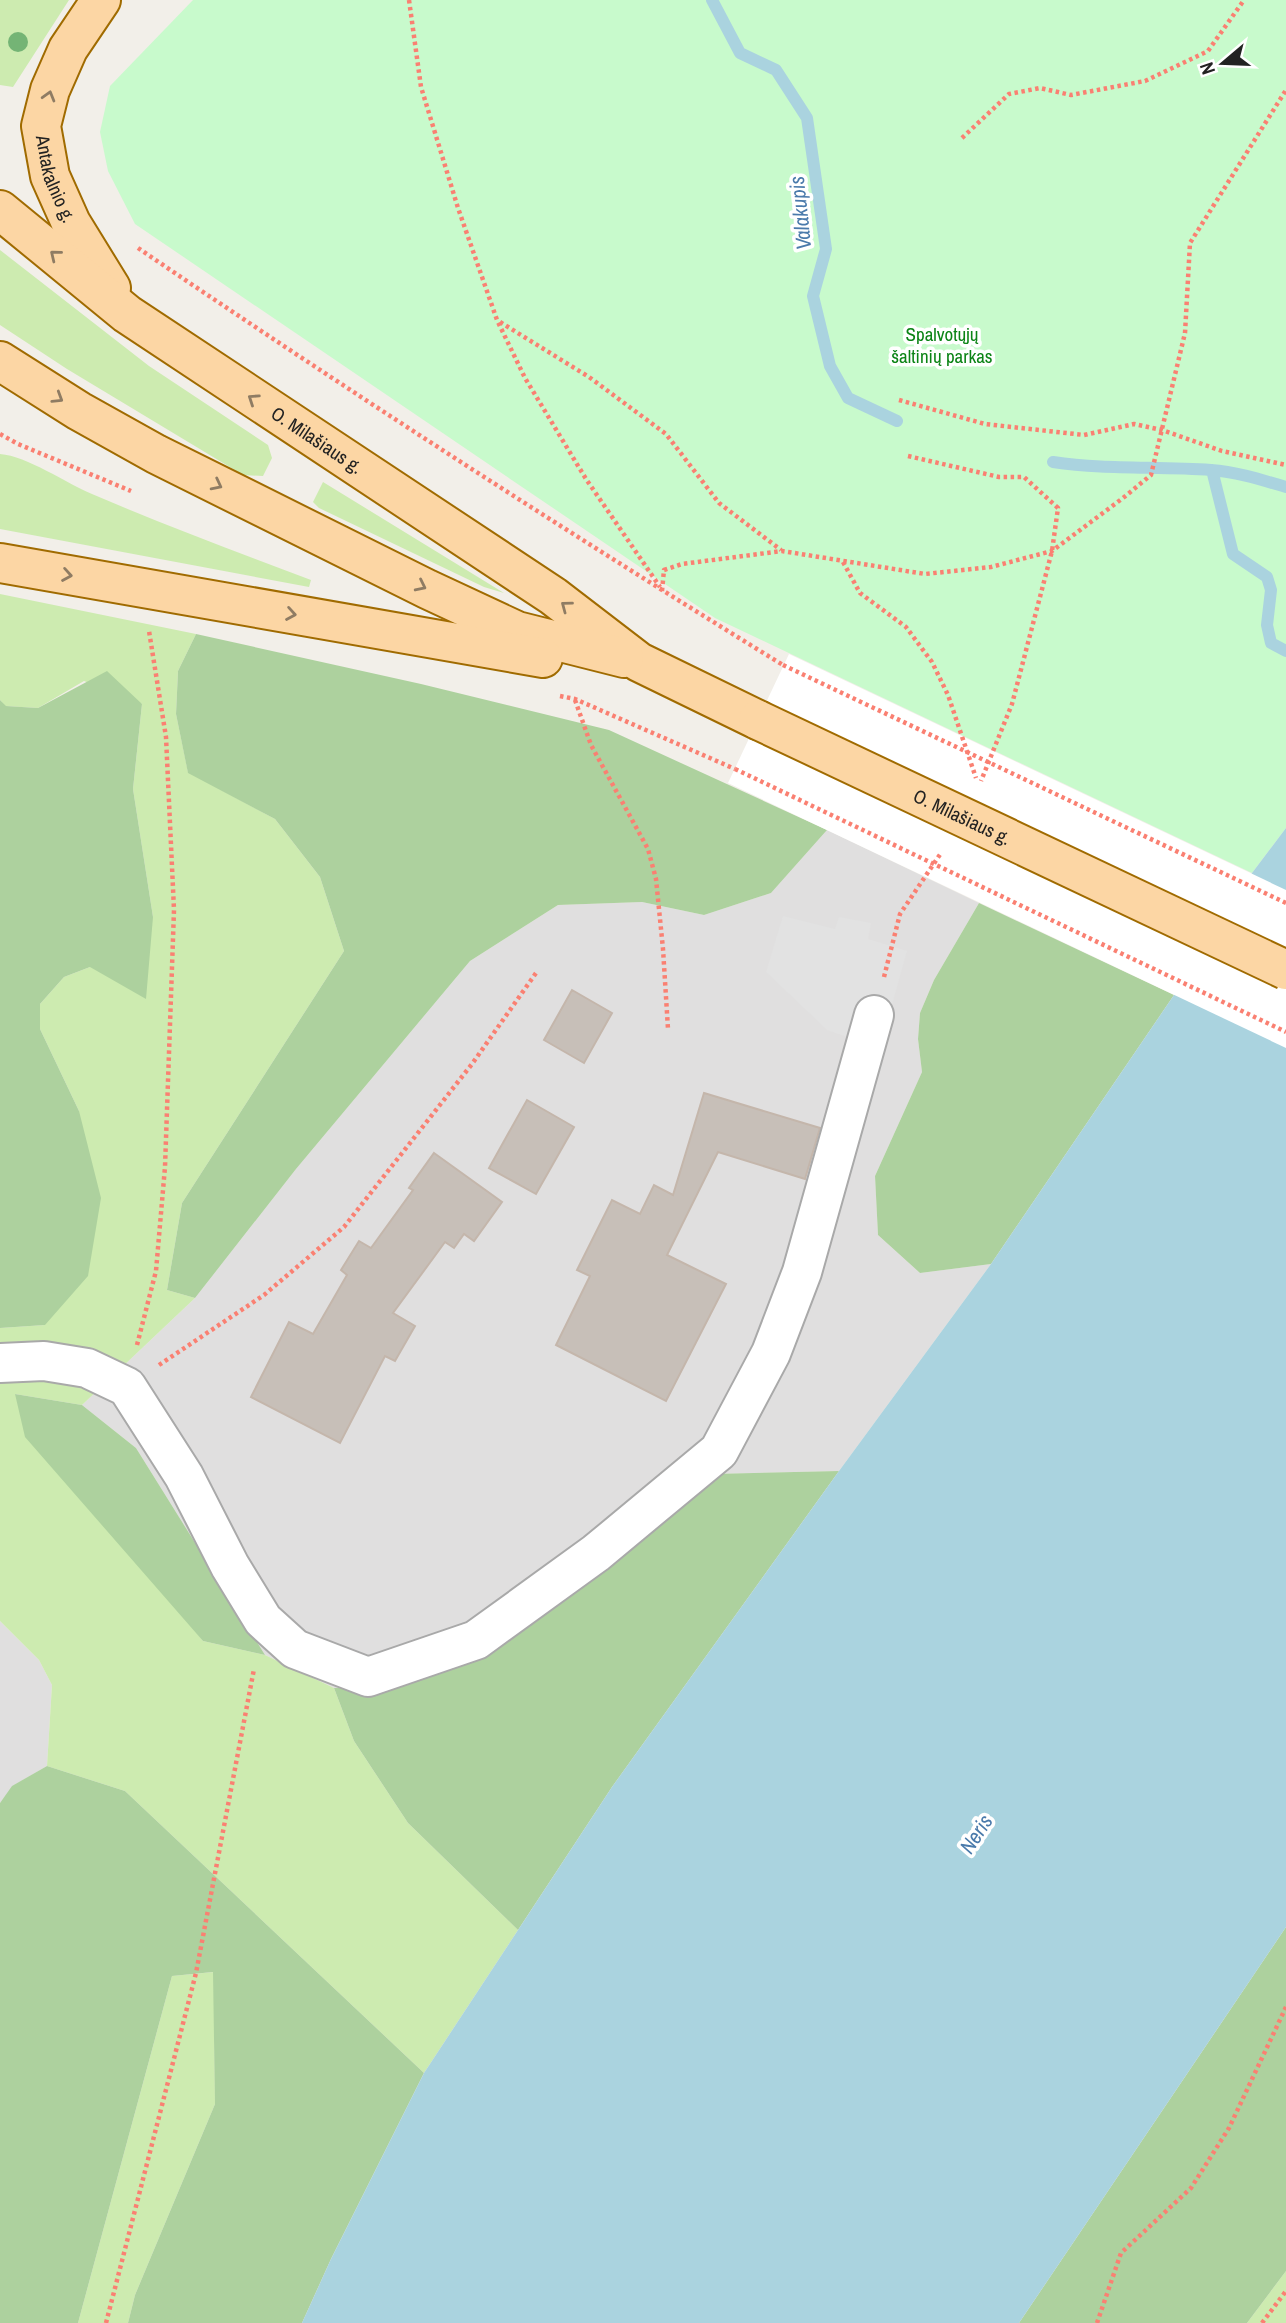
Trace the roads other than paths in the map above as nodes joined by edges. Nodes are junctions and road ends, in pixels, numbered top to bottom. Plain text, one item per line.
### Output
1 (101, 0) edge
2 (0, 210) edge
3 (127, 314) junction
4 (0, 361) edge
5 (0, 563) edge
6 (639, 662) junction
7 (1286, 970) edge
8 (874, 1015) road end
9 (0, 1363) edge

3 -> 1 main road, Antakalnio g.
3 -> 2 main road, O. Milašiaus g.
6 -> 3 main road, O. Milašiaus g.
4 -> 6 main road, O. Milašiaus g.
5 -> 6 main road
6 - 7 main road, O. Milašiaus g., bridge
8 - 9 street

